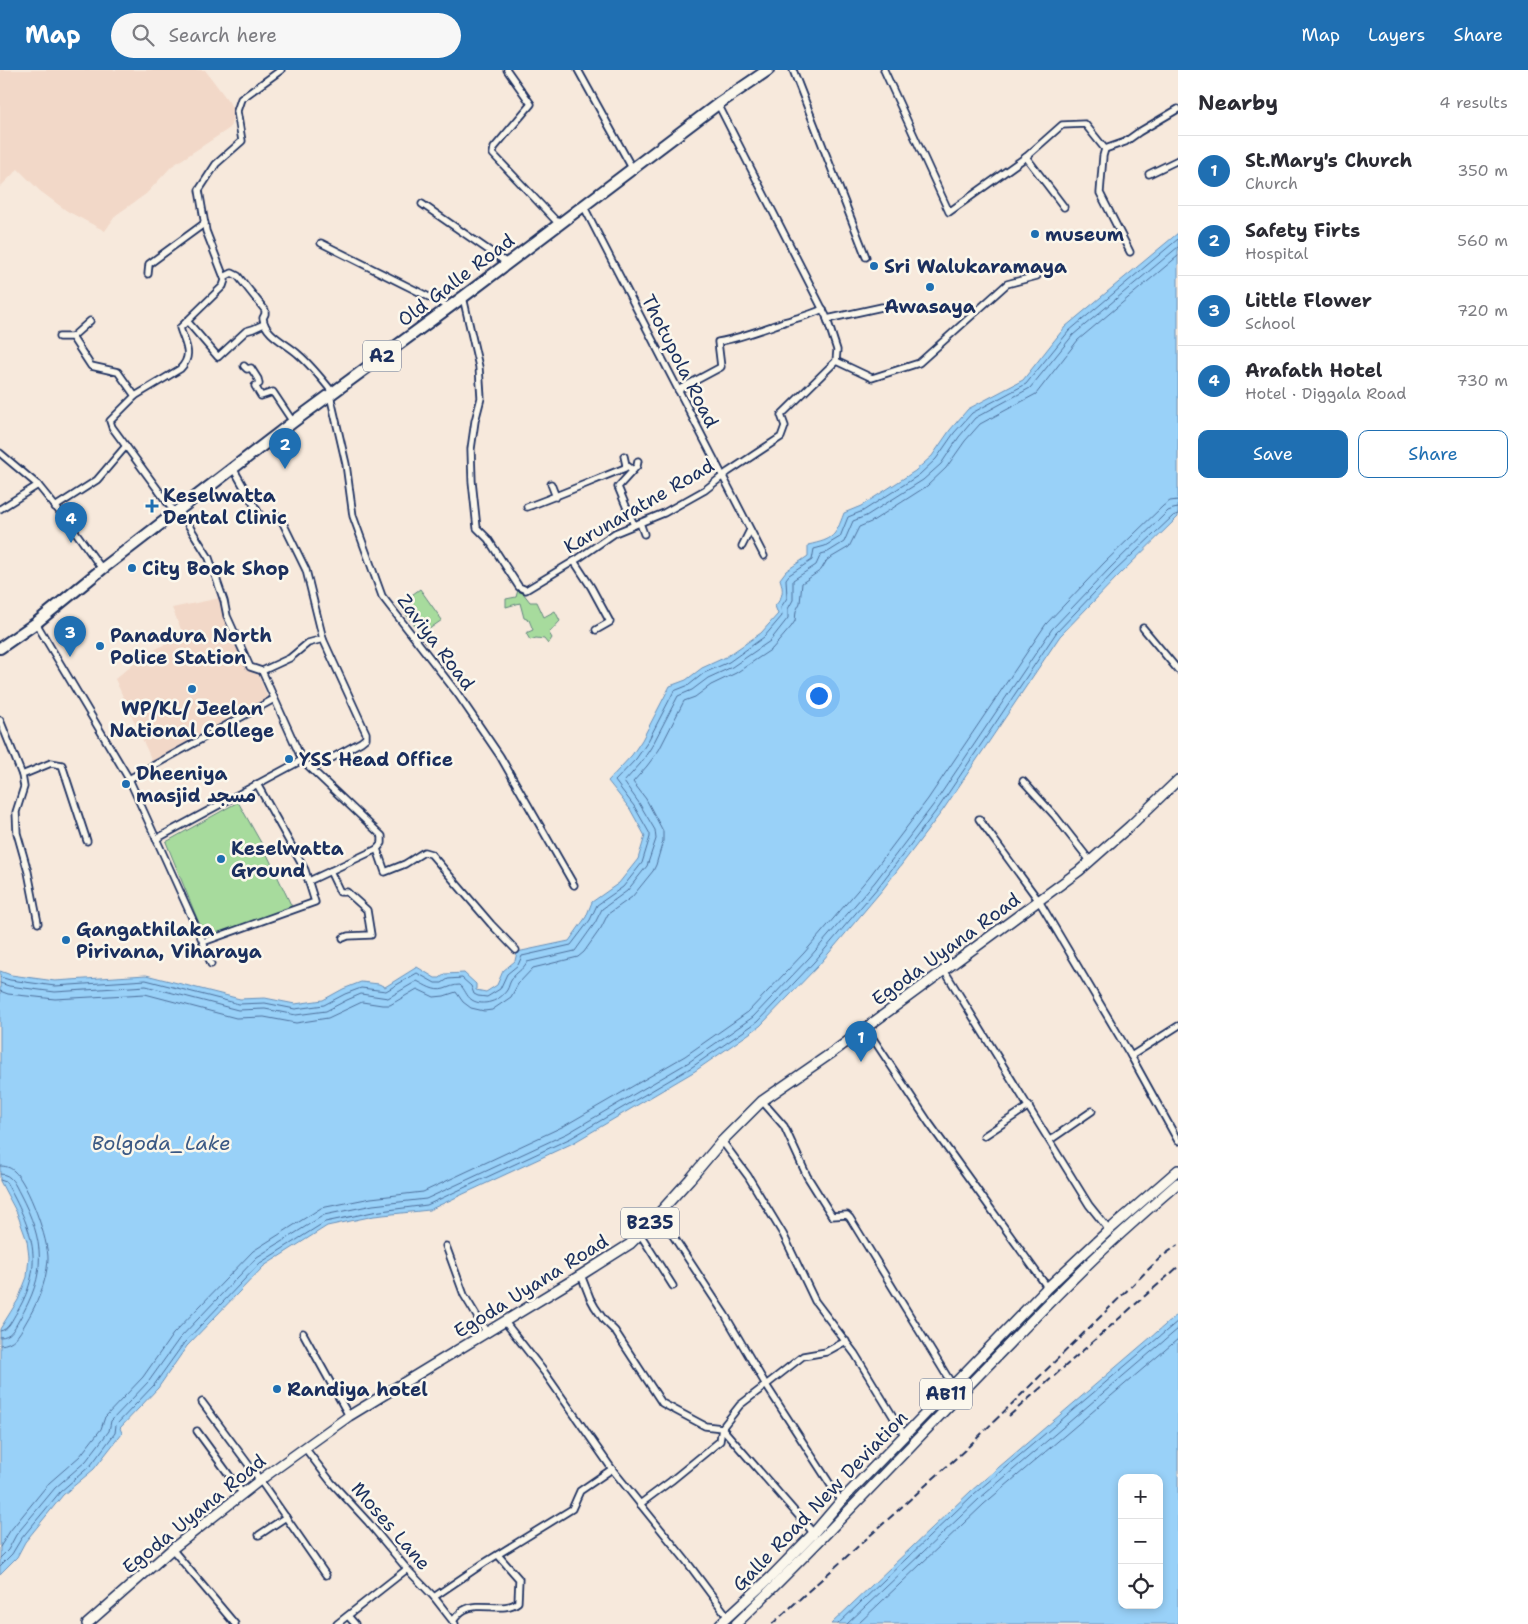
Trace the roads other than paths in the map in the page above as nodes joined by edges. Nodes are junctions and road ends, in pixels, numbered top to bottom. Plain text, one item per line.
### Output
1 (281, 70) edge
2 (507, 70) edge
3 (578, 70) edge
4 (793, 70) edge
5 (884, 70) edge
6 (762, 72) edge
7 (718, 104) junction
8 (1178, 109) edge
9 (1105, 149) junction
10 (1026, 157) junction
11 (1178, 160) edge
12 (632, 168) junction
13 (1149, 174) dead end
14 (422, 204) dead end
15 (583, 205) junction
16 (1064, 207) dead end
17 (205, 223) junction
18 (559, 224) junction
19 (321, 243) dead end
20 (1130, 252) dead end
21 (866, 257) dead end
22 (506, 263) junction
23 (148, 274) dead end
24 (1037, 276) dead end
25 (224, 277) junction
26 (463, 297) junction
27 (449, 306) junction
28 (882, 307) dead end
29 (823, 309) junction
30 (827, 319) junction
31 (90, 321) dead end
32 (187, 321) junction
33 (264, 324) junction
34 (59, 337) dead end
35 (72, 337) junction
36 (836, 361) junction
37 (244, 366) dead end
38 (678, 390) junction
39 (332, 394) junction
40 (135, 396) junction
41 (293, 422) junction
42 (126, 446) junction
43 (0, 453) edge
44 (624, 456) dead end
45 (638, 461) dead end
46 (626, 466) junction
47 (233, 468) junction
48 (633, 470) junction
49 (723, 477) junction
50 (551, 484) dead end
51 (38, 485) junction
52 (556, 497) junction
53 (55, 507) junction
54 (527, 507) dead end
55 (0, 510) edge
56 (177, 511) junction
57 (637, 524) junction
58 (750, 530) junction
59 (644, 534) dead end
60 (742, 546) dead end
61 (764, 556) dead end
62 (574, 562) junction
63 (102, 569) junction
64 (36, 622) junction
65 (1143, 628) dead end
66 (596, 630) dead end
67 (324, 639) junction
68 (0, 648) edge
69 (1178, 670) edge
70 (262, 671) junction
71 (274, 699) junction
72 (0, 720) edge
73 (302, 760) junction
74 (312, 769) junction
75 (22, 775) junction
76 (129, 779) junction
77 (1178, 780) edge
78 (1023, 781) dead end
79 (257, 784) junction
80 (979, 819) dead end
81 (156, 839) junction
82 (87, 841) dead end
83 (377, 849) junction
84 (1091, 862) junction
85 (330, 871) junction
86 (309, 881) junction
87 (574, 885) dead end
88 (1039, 901) junction
89 (38, 923) dead end
90 (343, 938) dead end
91 (203, 942) junction
92 (516, 950) dead end
93 (211, 964) dead end
94 (944, 970) junction
95 (1178, 1026) edge
96 (866, 1028) junction
97 (1131, 1056) junction
98 (762, 1101) junction
99 (1029, 1106) junction
100 (1092, 1111) dead end
101 (984, 1136) dead end
102 (1050, 1140) junction
103 (722, 1141) junction
104 (1178, 1141) edge
105 (1178, 1170) edge
106 (1178, 1183) edge
107 (658, 1213) junction
108 (1109, 1230) junction
109 (640, 1234) junction
110 (446, 1246) dead end
111 (581, 1276) junction
112 (673, 1286) dead end
113 (1046, 1289) junction
114 (505, 1322) junction
115 (303, 1333) dead end
116 (487, 1333) junction
117 (846, 1341) junction
118 (766, 1385) junction
119 (954, 1386) junction
120 (960, 1394) junction
121 (202, 1402) dead end
122 (350, 1416) junction
123 (722, 1428) junction
124 (197, 1431) dead end
125 (905, 1436) junction
126 (305, 1448) junction
127 (612, 1469) junction
128 (260, 1480) junction
129 (243, 1494) junction
130 (841, 1502) junction
131 (640, 1504) junction
132 (286, 1517) junction
133 (259, 1535) dead end
134 (815, 1538) junction
135 (172, 1548) junction
136 (498, 1555) junction
137 (407, 1569) junction
138 (326, 1575) dead end
139 (434, 1597) junction
140 (348, 1616) junction
141 (728, 1617) junction
142 (454, 1622) edge
143 (87, 1624) edge
144 (235, 1624) edge
145 (337, 1624) edge
146 (355, 1624) edge
147 (720, 1624) edge
148 (736, 1624) edge

1 - 17 street
2 - 18 street
3 - 12 street
4 - 21 street
5 - 10 street
6 - 7 highway, Old Galle Road / A2
7 - 12 highway, Old Galle Road / A2
7 - 29 street
8 - 9 street
9 - 10 street
9 - 20 street
10 - 16 street
11 - 13 street
12 - 15 highway, Old Galle Road / A2
14 - 22 street
15 - 18 highway, Old Galle Road / A2
15 - 38 street, Thotupola Road
17 - 23 street
17 - 25 street
18 - 22 highway, Old Galle Road / A2
19 - 27 street
22 - 26 highway, Old Galle Road / A2
24 - 36 street
25 - 32 street
25 - 33 street
26 - 27 highway, Old Galle Road / A2
26 - 62 street, Karunaratne Road
27 - 39 highway, Old Galle Road / A2
28 - 30 street
29 - 30 street
29 - 38 street
30 - 36 street
31 - 35 street
32 - 33 street
32 - 40 street
33 - 39 street
34 - 35 street
35 - 40 street
36 - 49 street, Karunaratne Road
37 - 41 street
38 - 49 street, Thotupola Road
39 - 41 highway, Old Galle Road / A2
39 - 87 street, Zaviya Road
40 - 42 street
41 - 47 highway, Old Galle Road / A2
42 - 53 street
42 - 56 street
43 - 51 street
44 - 46 street
45 - 48 street
46 - 48 street
46 - 52 street
47 - 56 highway, Old Galle Road / A2
47 - 67 street
48 - 57 street
49 - 57 street, Karunaratne Road
49 - 58 street, Thotupola Road
50 - 52 street
51 - 53 street
51 - 55 street
52 - 54 street
53 - 63 street
56 - 63 highway, Old Galle Road / A2
56 - 70 street
57 - 59 street
57 - 62 street, Karunaratne Road
58 - 60 street
58 - 61 street, Thotupola Road
62 - 66 street
63 - 64 highway, Old Galle Road / A2
64 - 68 highway, Old Galle Road / A2
64 - 76 street
65 - 69 street
67 - 70 street
67 - 74 street
70 - 71 street
71 - 73 street
71 - 76 street
72 - 75 street
73 - 74 street
73 - 79 street
74 - 83 street
75 - 82 street
75 - 89 street
76 - 81 street
77 - 84 main road, Egoda Uyana Road / B235
78 - 84 street
79 - 81 street
79 - 86 street
80 - 88 street
81 - 91 street
83 - 85 street
83 - 92 street
84 - 88 main road, Egoda Uyana Road / B235
85 - 86 street
85 - 90 street
86 - 91 street
88 - 94 main road, Egoda Uyana Road / B235
88 - 97 street
91 - 93 street
94 - 96 main road, Egoda Uyana Road / B235
94 - 99 street
95 - 97 street
96 - 98 main road, Egoda Uyana Road / B235
96 - 113 street
97 - 104 street
98 - 103 main road, Egoda Uyana Road / B235
98 - 119 street
99 - 101 street
99 - 102 street
100 - 102 street
102 - 108 street
103 - 107 main road, Egoda Uyana Road / B235
103 - 117 street
105 - 108 main road, Galle Road New Deviation / AB11
106 - 120 main road, Galle Road New Deviation / AB11
107 - 109 main road, Egoda Uyana Road / B235
107 - 118 street
108 - 113 main road, Galle Road New Deviation / AB11
109 - 111 main road, Egoda Uyana Road / B235
109 - 112 street
110 - 116 street
111 - 114 main road, Egoda Uyana Road / B235
111 - 123 street
113 - 119 main road, Galle Road New Deviation / AB11
114 - 116 main road, Egoda Uyana Road / B235
114 - 127 street
115 - 122 street
116 - 122 main road, Egoda Uyana Road / B235
117 - 118 street
117 - 125 street
118 - 123 street
118 - 130 street
119 - 120 street
119 - 125 main road, Galle Road New Deviation / AB11
120 - 134 main road, Galle Road New Deviation / AB11
121 - 128 street
122 - 126 main road, Egoda Uyana Road / B235
123 - 131 street
123 - 134 street
124 - 129 street
125 - 130 main road, Galle Road New Deviation / AB11
126 - 128 main road, Egoda Uyana Road / B235
126 - 137 street, Moses Lane
127 - 131 street
127 - 136 street
128 - 129 main road, Egoda Uyana Road / B235
128 - 132 street
129 - 135 main road, Egoda Uyana Road / B235
130 - 134 main road, Galle Road New Deviation / AB11
131 - 141 street
132 - 133 street
132 - 138 street
134 - 141 main road, Galle Road New Deviation / AB11
134 - 148 main road, Galle Road New Deviation / AB11
135 - 143 main road, Egoda Uyana Road / B235
135 - 144 street
136 - 139 street
136 - 142 street
137 - 139 street, Moses Lane
137 - 140 street
139 - 142 street, Moses Lane
140 - 145 street
140 - 146 street
141 - 147 main road, Galle Road New Deviation / AB11

